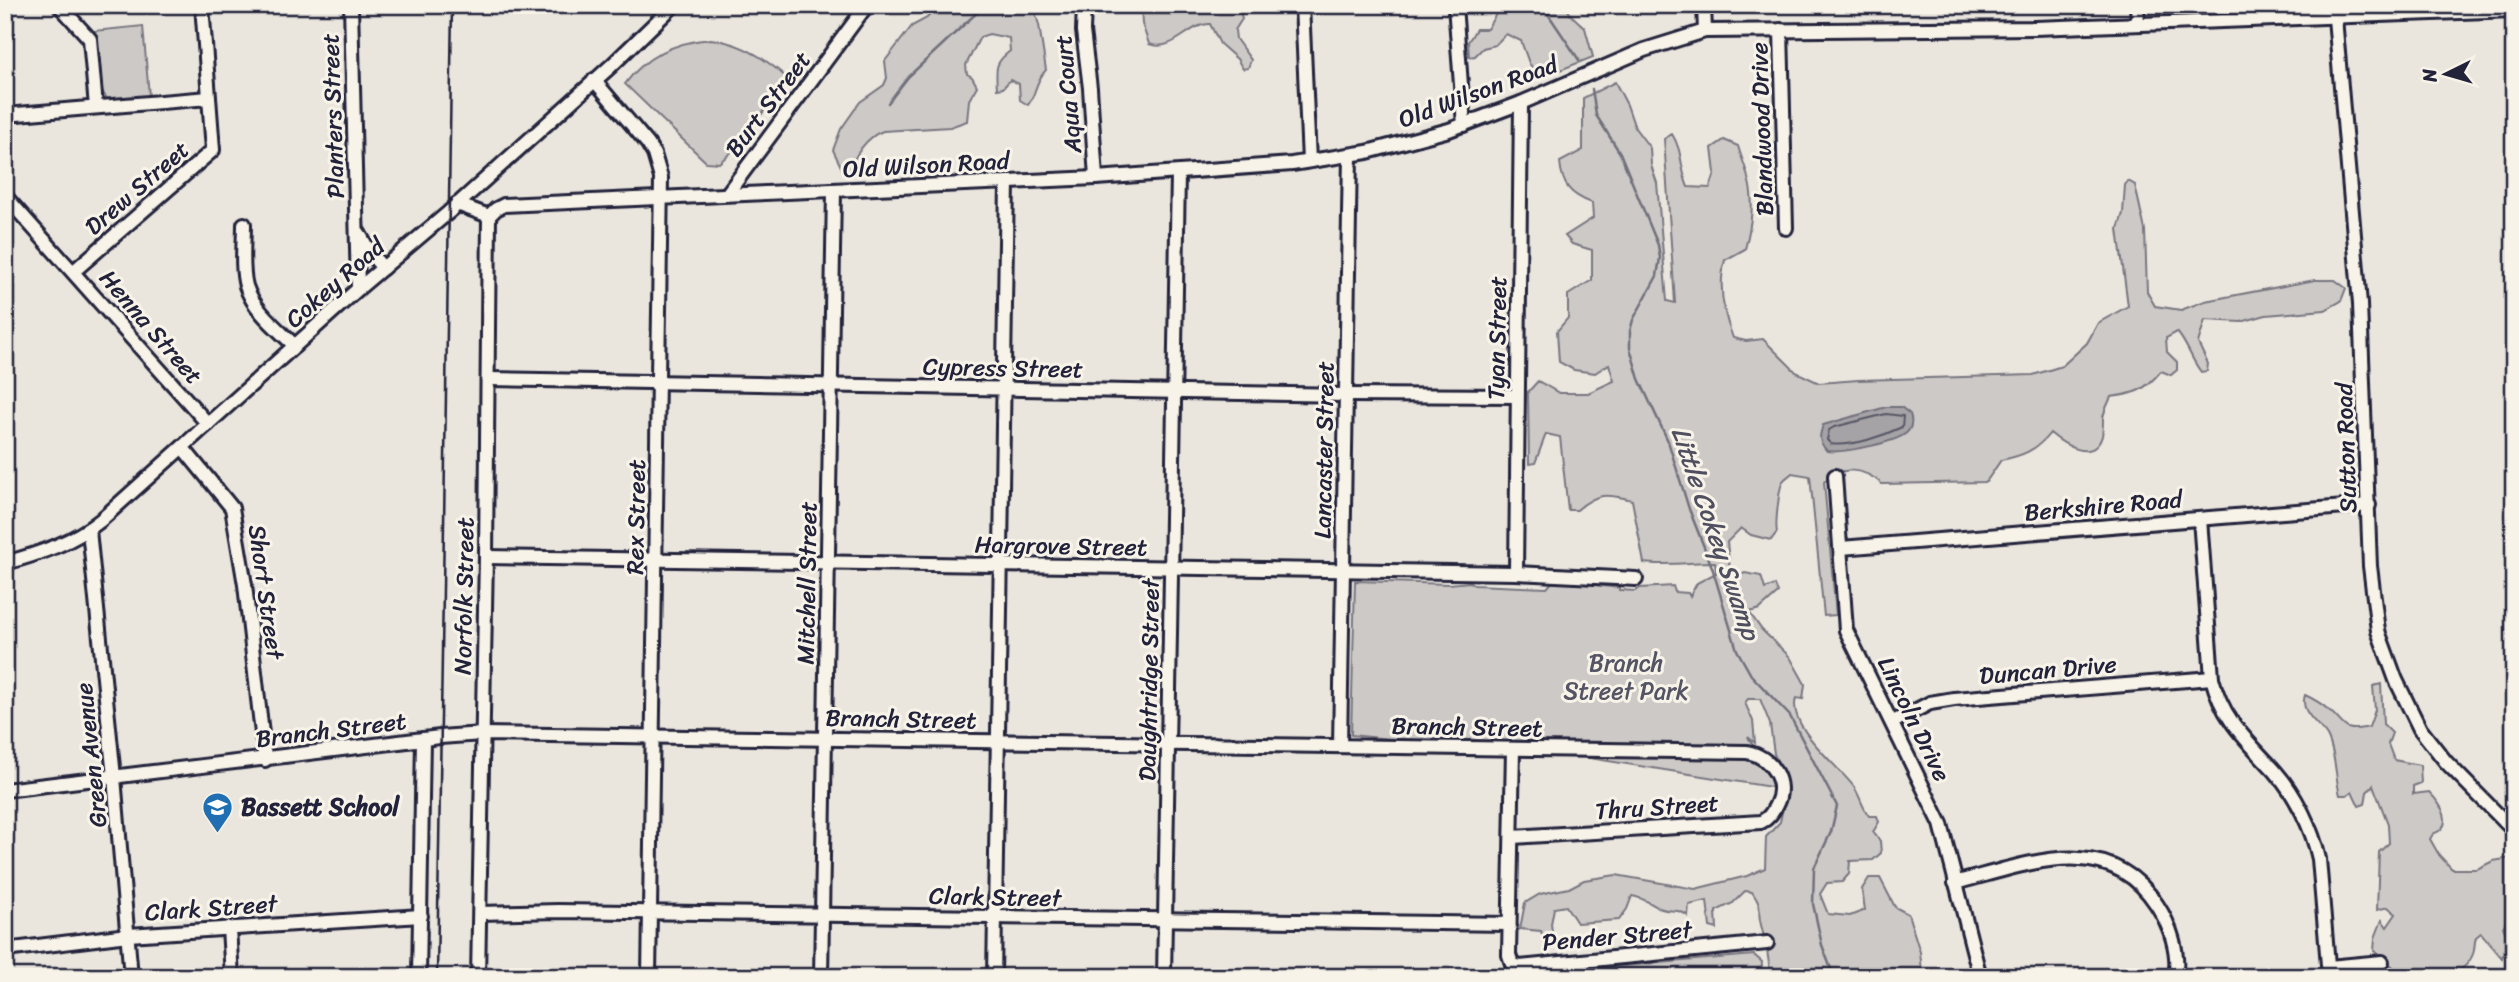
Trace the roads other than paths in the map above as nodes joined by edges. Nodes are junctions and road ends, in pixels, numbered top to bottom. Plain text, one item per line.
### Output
1 (59, 5) edge
2 (202, 5) edge
3 (351, 5) edge
4 (674, 5) edge
5 (867, 5) edge
6 (1084, 5) edge
7 (1302, 5) edge
8 (1455, 5) edge
9 (1704, 5) edge
10 (2137, 5) edge
11 (2514, 10) edge
12 (2335, 18) junction
13 (2138, 24) junction
14 (1781, 30) junction
15 (1704, 31) junction
16 (594, 80) junction
17 (209, 98) junction
18 (1521, 103) junction
19 (96, 107) junction
20 (5, 115) edge
21 (1464, 125) junction
22 (1350, 155) junction
23 (1309, 161) junction
24 (1178, 174) junction
25 (1096, 178) junction
26 (1007, 183) junction
27 (834, 190) junction
28 (727, 194) junction
29 (5, 196) edge
30 (662, 199) junction
31 (457, 204) junction
32 (489, 216) junction
33 (244, 224) dead end
34 (357, 226) junction
35 (1786, 228) dead end
36 (383, 268) junction
37 (74, 271) junction
38 (358, 289) junction
39 (295, 346) junction
40 (488, 379) junction
41 (659, 383) junction
42 (831, 386) junction
43 (1002, 388) junction
44 (1175, 392) junction
45 (1346, 395) junction
46 (1517, 396) junction
47 (208, 424) junction
48 (183, 448) junction
49 (1835, 476) dead end
50 (2369, 506) junction
51 (2200, 519) junction
52 (89, 530) junction
53 (1841, 548) junction
54 (486, 557) junction
55 (656, 561) junction
56 (829, 562) junction
57 (5, 563) edge
58 (1000, 566) junction
59 (1172, 568) junction
60 (1343, 572) junction
61 (1516, 573) junction
62 (1636, 579) dead end
63 (2212, 678) junction
64 (1893, 722) junction
65 (482, 734) junction
66 (653, 736) junction
67 (423, 739) junction
68 (825, 739) junction
69 (996, 742) junction
70 (1170, 745) junction
71 (1340, 746) junction
72 (1513, 749) junction
73 (265, 760) junction
74 (114, 776) junction
75 (1781, 786) joint
76 (5, 790) edge
77 (2514, 831) edge
78 (1512, 837) junction
79 (1955, 883) junction
80 (651, 912) junction
81 (480, 913) junction
82 (421, 916) junction
83 (822, 916) junction
84 (995, 917) junction
85 (1166, 920) junction
86 (1510, 924) junction
87 (229, 928) junction
88 (128, 935) junction
89 (1767, 943) dead end
90 (5, 950) edge
91 (2382, 962) dead end
92 (2329, 972) edge
93 (131, 977) edge
94 (232, 977) edge
95 (419, 977) edge
96 (478, 977) edge
97 (649, 977) edge
98 (821, 977) edge
99 (994, 977) edge
100 (1164, 977) edge
101 (1980, 977) edge
102 (2175, 977) edge

1 - 19 street
2 - 17 street, Drew Street
3 - 34 street, Planters Street
4 - 16 street, Cokey Road
5 - 28 street, Burt Street
6 - 25 street, Aqua Court
7 - 23 street
8 - 21 street
9 - 15 street
10 - 13 street
11 - 12 street, Old Wilson Road
12 - 13 street, Old Wilson Road
12 - 50 street, Sutton Road
13 - 14 street, Old Wilson Road
14 - 15 street, Old Wilson Road
14 - 35 street, Blandwood Drive
15 - 18 street, Old Wilson Road
16 - 30 street, Rex Street
16 - 31 street, Cokey Road
17 - 19 street
17 - 37 street, Drew Street
18 - 21 street, Old Wilson Road
18 - 46 street, Tyan Street
19 - 20 street
21 - 22 street, Old Wilson Road
22 - 23 street, Old Wilson Road
22 - 45 street, Lancaster Street
23 - 24 street, Old Wilson Road
24 - 25 street, Old Wilson Road
24 - 44 street, Daughtridge Street
25 - 26 street, Old Wilson Road
26 - 27 street, Old Wilson Road
26 - 43 street
27 - 28 street, Old Wilson Road
27 - 42 street, Mitchell Street
28 - 30 street, Old Wilson Road
29 - 37 street, Henna Street
30 - 32 street, Old Wilson Road
30 - 41 street, Rex Street
31 - 32 street
31 - 36 street, Cokey Road
32 - 40 street, Norfolk Street
33 - 39 street
34 - 36 street, Planters Street
34 - 38 street, Planters Street
36 - 38 street, Cokey Road
37 - 47 street, Henna Street
38 - 39 street, Cokey Road
39 - 47 street, Cokey Road
40 - 41 street, Cypress Street
40 - 54 street, Norfolk Street
41 - 42 street, Cypress Street
41 - 55 street, Rex Street
42 - 43 street, Cypress Street
42 - 56 street, Mitchell Street
43 - 44 street, Cypress Street
43 - 58 street
44 - 45 street, Cypress Street
44 - 59 street, Daughtridge Street
45 - 46 street, Cypress Street
45 - 60 street, Lancaster Street
46 - 61 street, Tyan Street
47 - 48 street, Cokey Road
48 - 52 street, Cokey Road
48 - 73 street, Short Street
49 - 53 street, Lincoln Drive
50 - 51 street, Berkshire Road
50 - 77 street, Sutton Road
51 - 53 street, Berkshire Road
51 - 63 street
52 - 57 street, Cokey Road
52 - 74 street, Green Avenue
53 - 64 street, Lincoln Drive
54 - 55 street, Hargrove Street
54 - 65 street, Norfolk Street
55 - 56 street, Hargrove Street
55 - 66 street, Rex Street
56 - 58 street, Hargrove Street
56 - 68 street, Mitchell Street
58 - 59 street, Hargrove Street
58 - 69 street
59 - 60 street, Hargrove Street
59 - 70 street, Daughtridge Street
60 - 61 street, Hargrove Street
60 - 71 street, Lancaster Street
61 - 62 street, Hargrove Street
63 - 64 street, Duncan Drive
63 - 92 street
64 - 79 street, Lincoln Drive
65 - 66 street, Branch Street
65 - 67 street, Branch Street
65 - 81 street, Norfolk Street
66 - 68 street, Branch Street
66 - 80 street, Rex Street
67 - 73 street, Branch Street
67 - 82 street
68 - 69 street, Branch Street
68 - 83 street, Mitchell Street
69 - 70 street, Branch Street
69 - 84 street
70 - 71 street, Branch Street
70 - 85 street, Daughtridge Street
71 - 72 street, Branch Street
72 - 75 street, Branch Street
72 - 78 street
73 - 74 street, Branch Street
74 - 76 street, Branch Street
74 - 88 street, Green Avenue
75 - 78 street, Thru Street
78 - 86 street
79 - 101 street, Lincoln Drive
79 - 102 street
80 - 81 street, Clark Street
80 - 83 street, Clark Street
80 - 97 street, Rex Street
81 - 96 street, Norfolk Street
82 - 87 street, Clark Street
82 - 95 street
83 - 84 street, Clark Street
83 - 98 street, Mitchell Street
84 - 85 street, Clark Street
84 - 99 street
85 - 86 street, Clark Street
85 - 100 street, Daughtridge Street
86 - 89 street, Pender Street
87 - 88 street, Clark Street
87 - 94 street
88 - 90 street, Clark Street
88 - 93 street, Green Avenue
91 - 92 street

